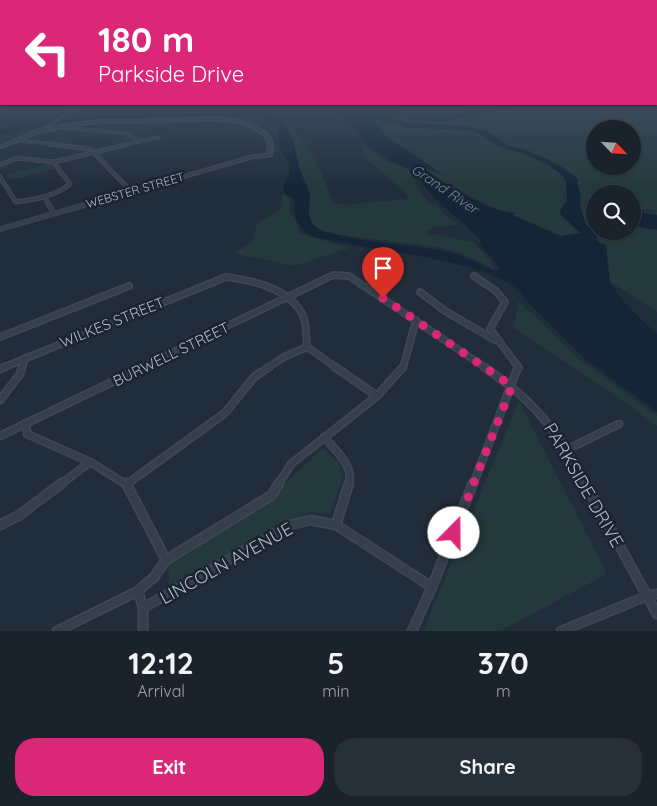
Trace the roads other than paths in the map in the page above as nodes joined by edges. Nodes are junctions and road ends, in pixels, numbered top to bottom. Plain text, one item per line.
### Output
1 (50, 128) edge
2 (72, 128) edge
3 (256, 128) edge
4 (42, 130) joint
5 (160, 137) dead end
6 (15, 140) junction
7 (139, 142) junction
8 (0, 147) edge
9 (94, 152) junction
10 (270, 155) joint
11 (52, 162) junction
12 (0, 165) edge
13 (0, 176) edge
14 (131, 191) junction
15 (44, 196) junction
16 (54, 213) junction
17 (0, 228) edge
18 (342, 274) joint
19 (474, 276) dead end
20 (129, 286) dead end
21 (420, 292) dead end
22 (287, 298) junction
23 (416, 320) junction
24 (0, 337) edge
25 (496, 341) junction
26 (307, 347) junction
27 (25, 358) junction
28 (0, 369) edge
29 (512, 386) junction
30 (377, 396) junction
31 (0, 400) edge
32 (26, 423) junction
33 (618, 424) dead end
34 (0, 436) edge
35 (324, 437) junction
36 (566, 450) junction
37 (90, 462) junction
38 (127, 484) junction
39 (0, 525) edge
40 (336, 525) junction
41 (166, 560) junction
42 (432, 587) junction
43 (138, 591) junction
44 (657, 594) edge
45 (647, 596) junction
46 (143, 608) junction
47 (657, 614) edge
48 (57, 631) edge
49 (143, 631) edge
50 (412, 631) edge
51 (561, 631) edge

1 - 4 street
2 - 7 street
3 - 10 street
4 - 6 street
5 - 7 street
6 - 8 street
6 - 9 street
7 - 9 street
9 - 11 street
9 - 14 street
10 - 14 street, WEBSTER STREET
11 - 12 street
11 - 15 street
13 - 15 street
14 - 16 street, WEBSTER STREET
15 - 16 street
16 - 17 street, WEBSTER STREET
18 - 22 street, BURWELL STREET
18 - 23 street, PARKSIDE DRIVE
19 - 25 street
20 - 24 street
21 - 25 street
22 - 26 street
22 - 27 street, WILKES STREET
22 - 32 street, BURWELL STREET
23 - 29 street, PARKSIDE DRIVE
23 - 30 street, LINCOLN AVENUE
25 - 29 street
26 - 30 street
26 - 38 street
27 - 28 street, WILKES STREET
27 - 31 street
29 - 36 street, PARKSIDE DRIVE
29 - 42 street
30 - 35 street, LINCOLN AVENUE
32 - 34 street, BURWELL STREET
32 - 37 street
33 - 36 street
35 - 40 street
35 - 41 street, LINCOLN AVENUE
36 - 45 street, PARKSIDE DRIVE
37 - 38 street
37 - 39 street
38 - 41 street
40 - 42 street
40 - 46 street, LINCOLN AVENUE
41 - 43 street, LINCOLN AVENUE
42 - 50 street
43 - 46 street
43 - 48 street, LINCOLN AVENUE
44 - 45 street
45 - 47 street, PARKSIDE DRIVE
45 - 51 street
46 - 49 street

